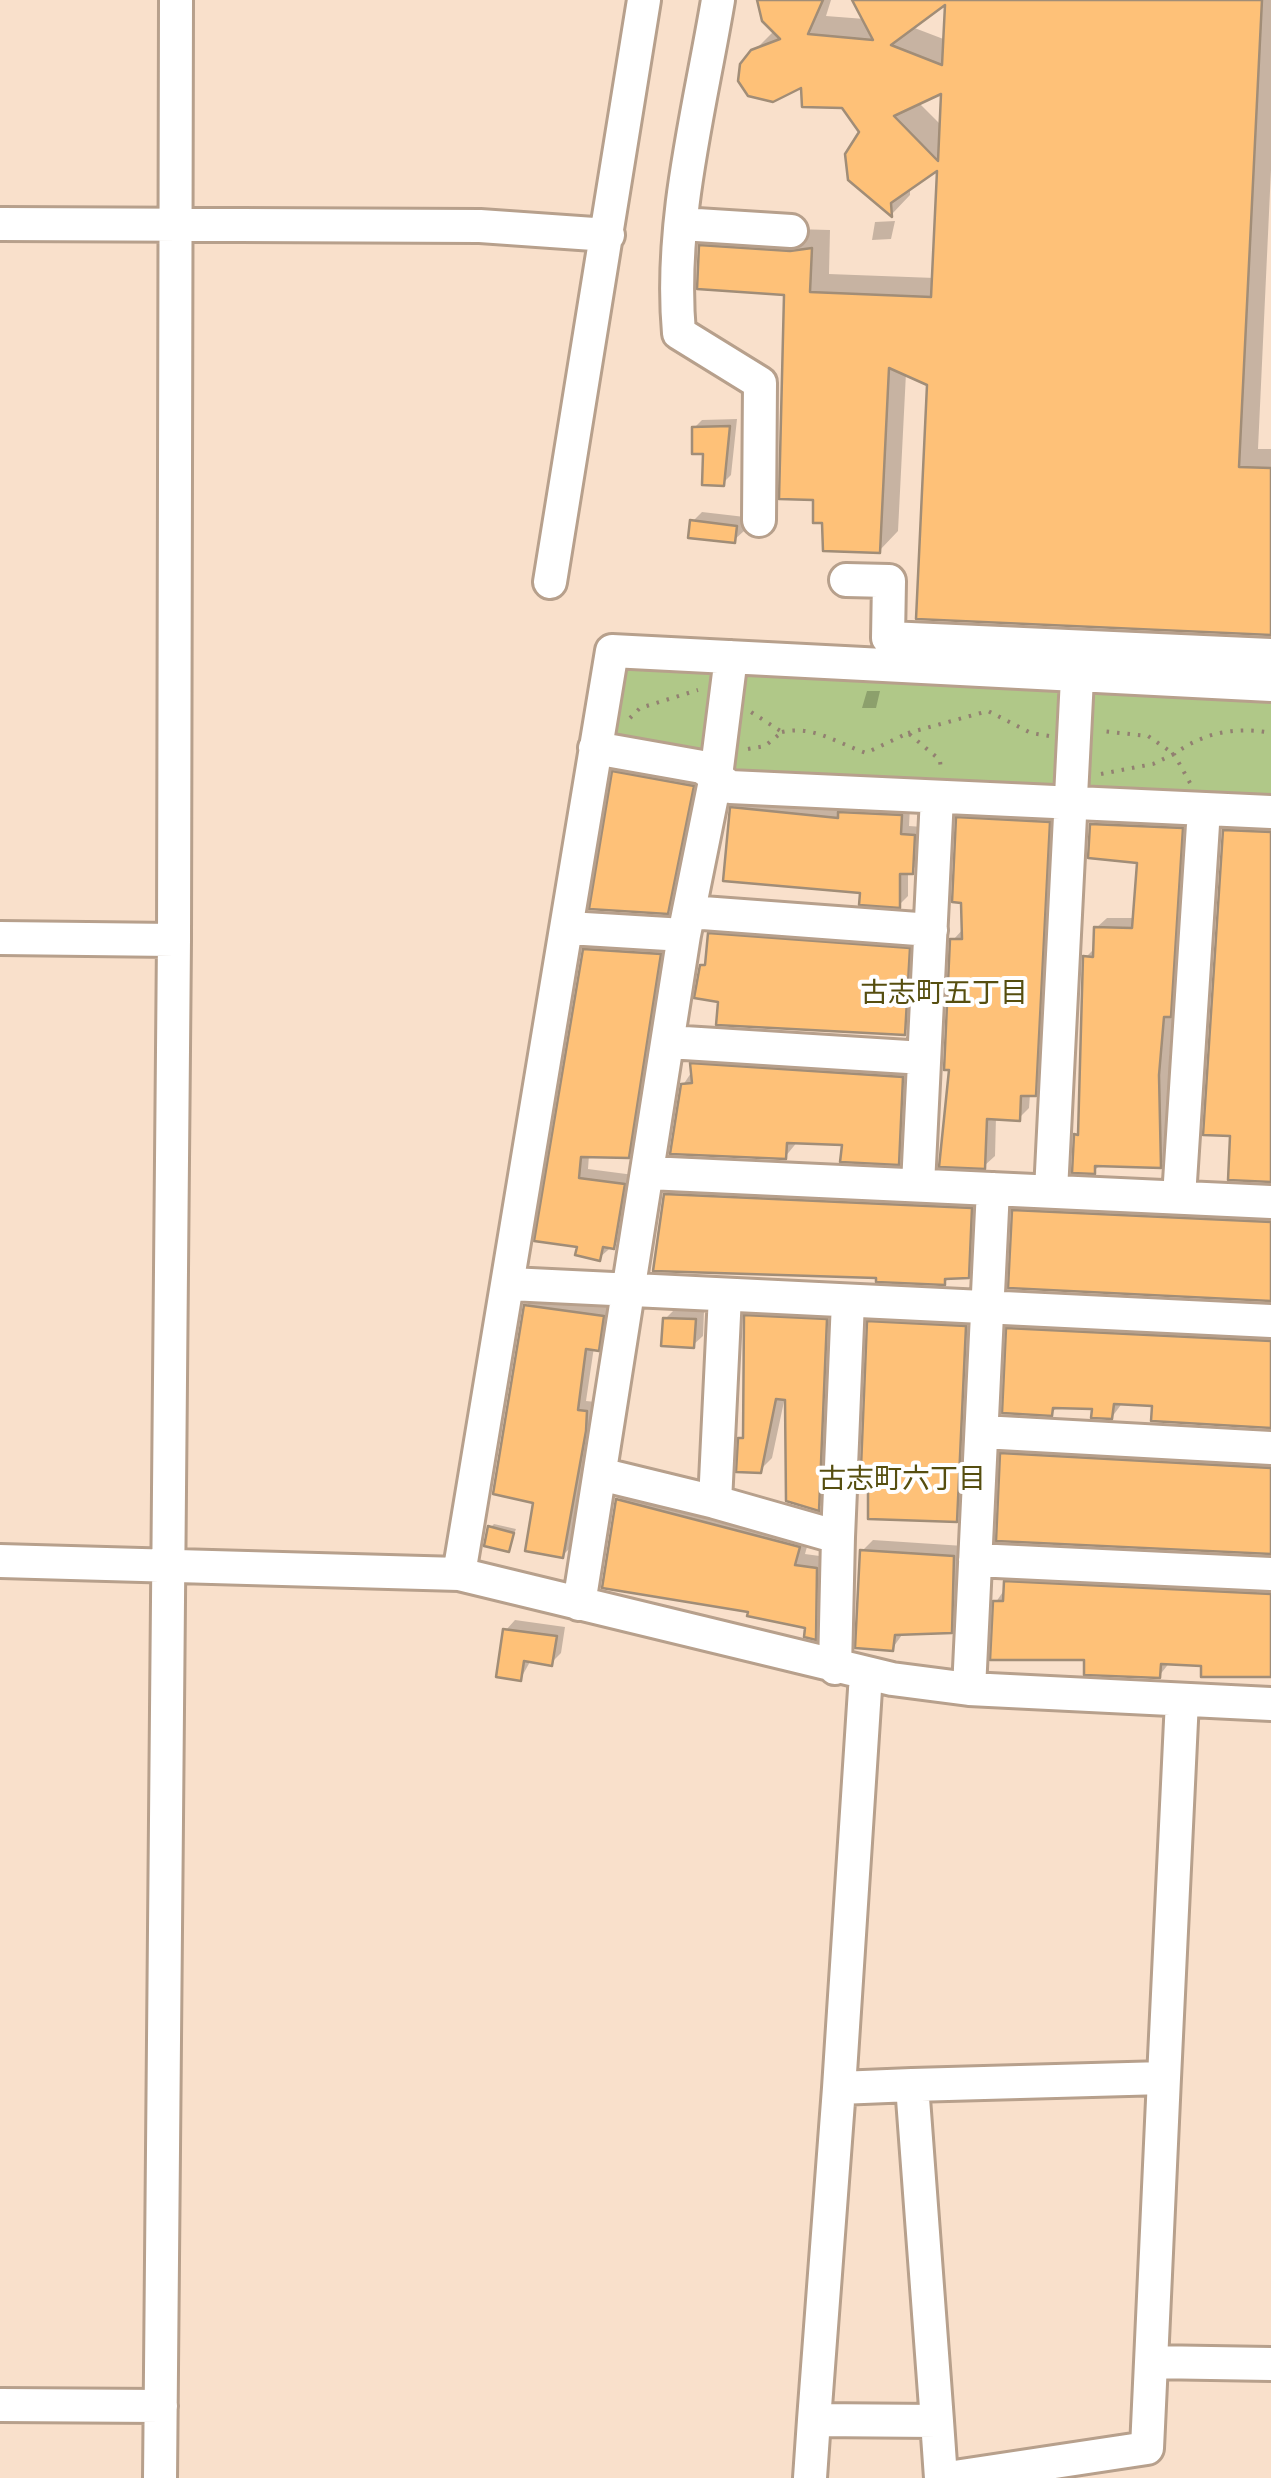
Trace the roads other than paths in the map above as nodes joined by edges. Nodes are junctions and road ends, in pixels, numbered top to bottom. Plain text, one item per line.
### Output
1 (176, 0) edge
2 (644, 0) edge
3 (718, 0) edge
4 (0, 224) edge
5 (681, 224) junction
6 (175, 225) junction
7 (791, 231) dead end
8 (608, 235) junction
9 (760, 520) dead end
10 (846, 580) dead end
11 (550, 582) dead end
12 (1271, 655) edge
13 (731, 656) junction
14 (1076, 678) junction
15 (1271, 684) edge
16 (595, 748) junction
17 (716, 776) junction
18 (937, 797) junction
19 (1070, 803) junction
20 (1204, 809) junction
21 (1271, 812) edge
22 (686, 923) junction
23 (568, 928) junction
24 (931, 930) junction
25 (0, 938) edge
26 (174, 940) junction
27 (668, 1042) junction
28 (924, 1058) junction
29 (648, 1173) junction
30 (918, 1185) junction
31 (994, 1189) junction
32 (1051, 1191) junction
33 (1179, 1197) junction
34 (1271, 1202) edge
35 (510, 1284) junction
36 (630, 1290) junction
37 (725, 1294) junction
38 (848, 1300) junction
39 (988, 1307) junction
40 (1271, 1321) edge
41 (982, 1432) junction
42 (1271, 1448) edge
43 (600, 1474) junction
44 (715, 1502) junction
45 (838, 1536) junction
46 (975, 1560) junction
47 (0, 1561) edge
48 (170, 1564) junction
49 (459, 1574) junction
50 (1271, 1574) edge
51 (579, 1604) junction
52 (851, 1671) junction
53 (969, 1689) junction
54 (1182, 1700) junction
55 (1271, 1704) edge
56 (1164, 2078) junction
57 (912, 2084) junction
58 (839, 2088) junction
59 (1151, 2362) junction
60 (1271, 2364) edge
61 (0, 2406) edge
62 (161, 2406) junction
63 (814, 2420) junction
64 (937, 2421) junction
65 (1147, 2463) edge
66 (160, 2478) edge
67 (810, 2478) edge
68 (944, 2478) edge

1 - 6 street
2 - 8 street
3 - 5 street
4 - 6 street
5 - 7 street
5 - 9 street
6 - 8 street
6 - 26 street
8 - 11 street
10 - 12 street
13 - 14 street
13 - 16 street
13 - 17 street
14 - 15 street
14 - 19 street
16 - 17 street
16 - 23 street
17 - 18 street
17 - 22 street
18 - 19 street
18 - 24 street
19 - 20 street
19 - 32 street
20 - 21 street
20 - 33 street
22 - 23 street
22 - 24 street
22 - 27 street
23 - 35 street
24 - 28 street
25 - 26 street
26 - 48 street
27 - 28 street
27 - 29 street
28 - 30 street
29 - 30 street
29 - 36 street
30 - 31 street
31 - 32 street
31 - 39 street
32 - 33 street
33 - 34 street
35 - 36 street
35 - 49 street
36 - 37 street
36 - 43 street
37 - 38 street
37 - 44 street
38 - 39 street
38 - 45 street
39 - 40 street
39 - 41 street
41 - 42 street
41 - 46 street
43 - 44 street
43 - 51 street
44 - 45 street
45 - 52 street
46 - 50 street
46 - 53 street
47 - 48 street
48 - 49 street
48 - 62 street
49 - 51 street
51 - 52 street
52 - 53 street
52 - 58 street
53 - 54 street
54 - 55 street
54 - 56 street
56 - 57 street
56 - 59 street
57 - 58 street
57 - 64 street
58 - 63 street
59 - 60 street
59 - 65 street
61 - 62 street
62 - 66 street
63 - 64 street
63 - 67 street
64 - 68 street
65 - 68 street

